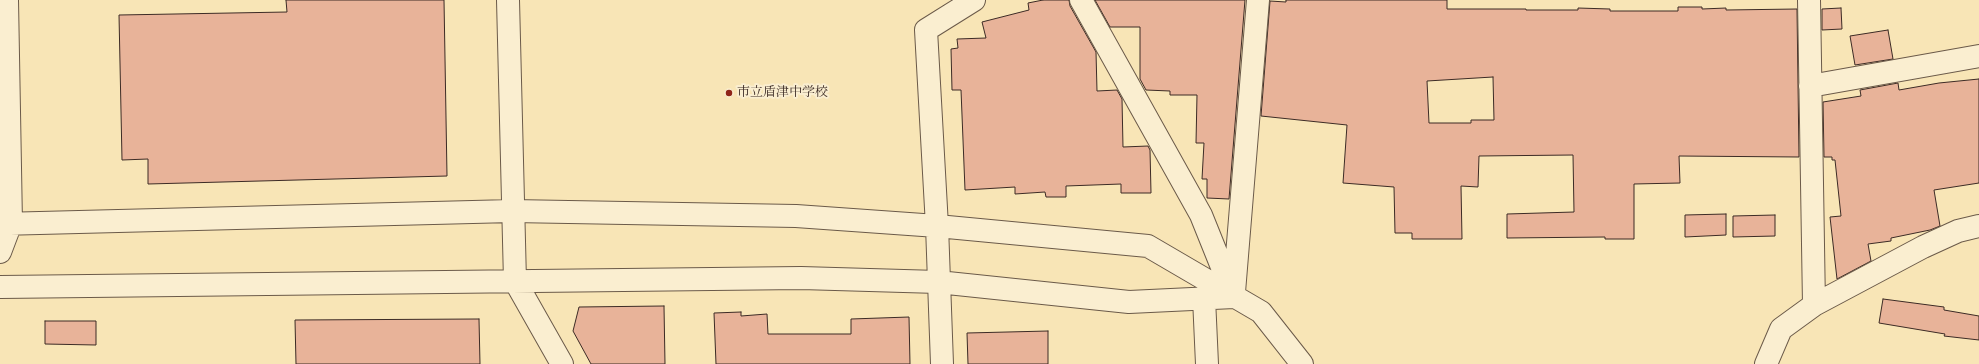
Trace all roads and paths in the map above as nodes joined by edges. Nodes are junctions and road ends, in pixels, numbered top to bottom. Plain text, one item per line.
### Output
1 (6, 0) edge
2 (508, 0) edge
3 (974, 0) edge
4 (1081, 0) edge
5 (1258, 0) edge
6 (1809, 0) edge
7 (1979, 56) edge
8 (1810, 86) junction
9 (512, 211) junction
10 (6, 223) edge
11 (937, 226) junction
12 (1979, 226) edge
13 (0, 252) edge
14 (515, 281) junction
15 (938, 282) junction
16 (0, 287) edge
17 (1234, 297) junction
18 (1204, 298) junction
19 (1814, 305) junction
20 (562, 364) edge
21 (942, 364) edge
22 (1207, 364) edge
23 (1302, 364) edge
24 (1766, 364) edge

1 - 10 street
2 - 9 street
3 - 11 street
4 - 17 street
5 - 17 street
6 - 8 street
7 - 8 street
8 - 19 street
9 - 10 street
9 - 11 street
9 - 14 street
10 - 13 street
11 - 15 street
11 - 17 street
12 - 19 street
14 - 15 street
14 - 16 street
14 - 20 street
15 - 18 street
15 - 21 street
17 - 18 street
17 - 23 street
18 - 22 street
19 - 24 street

